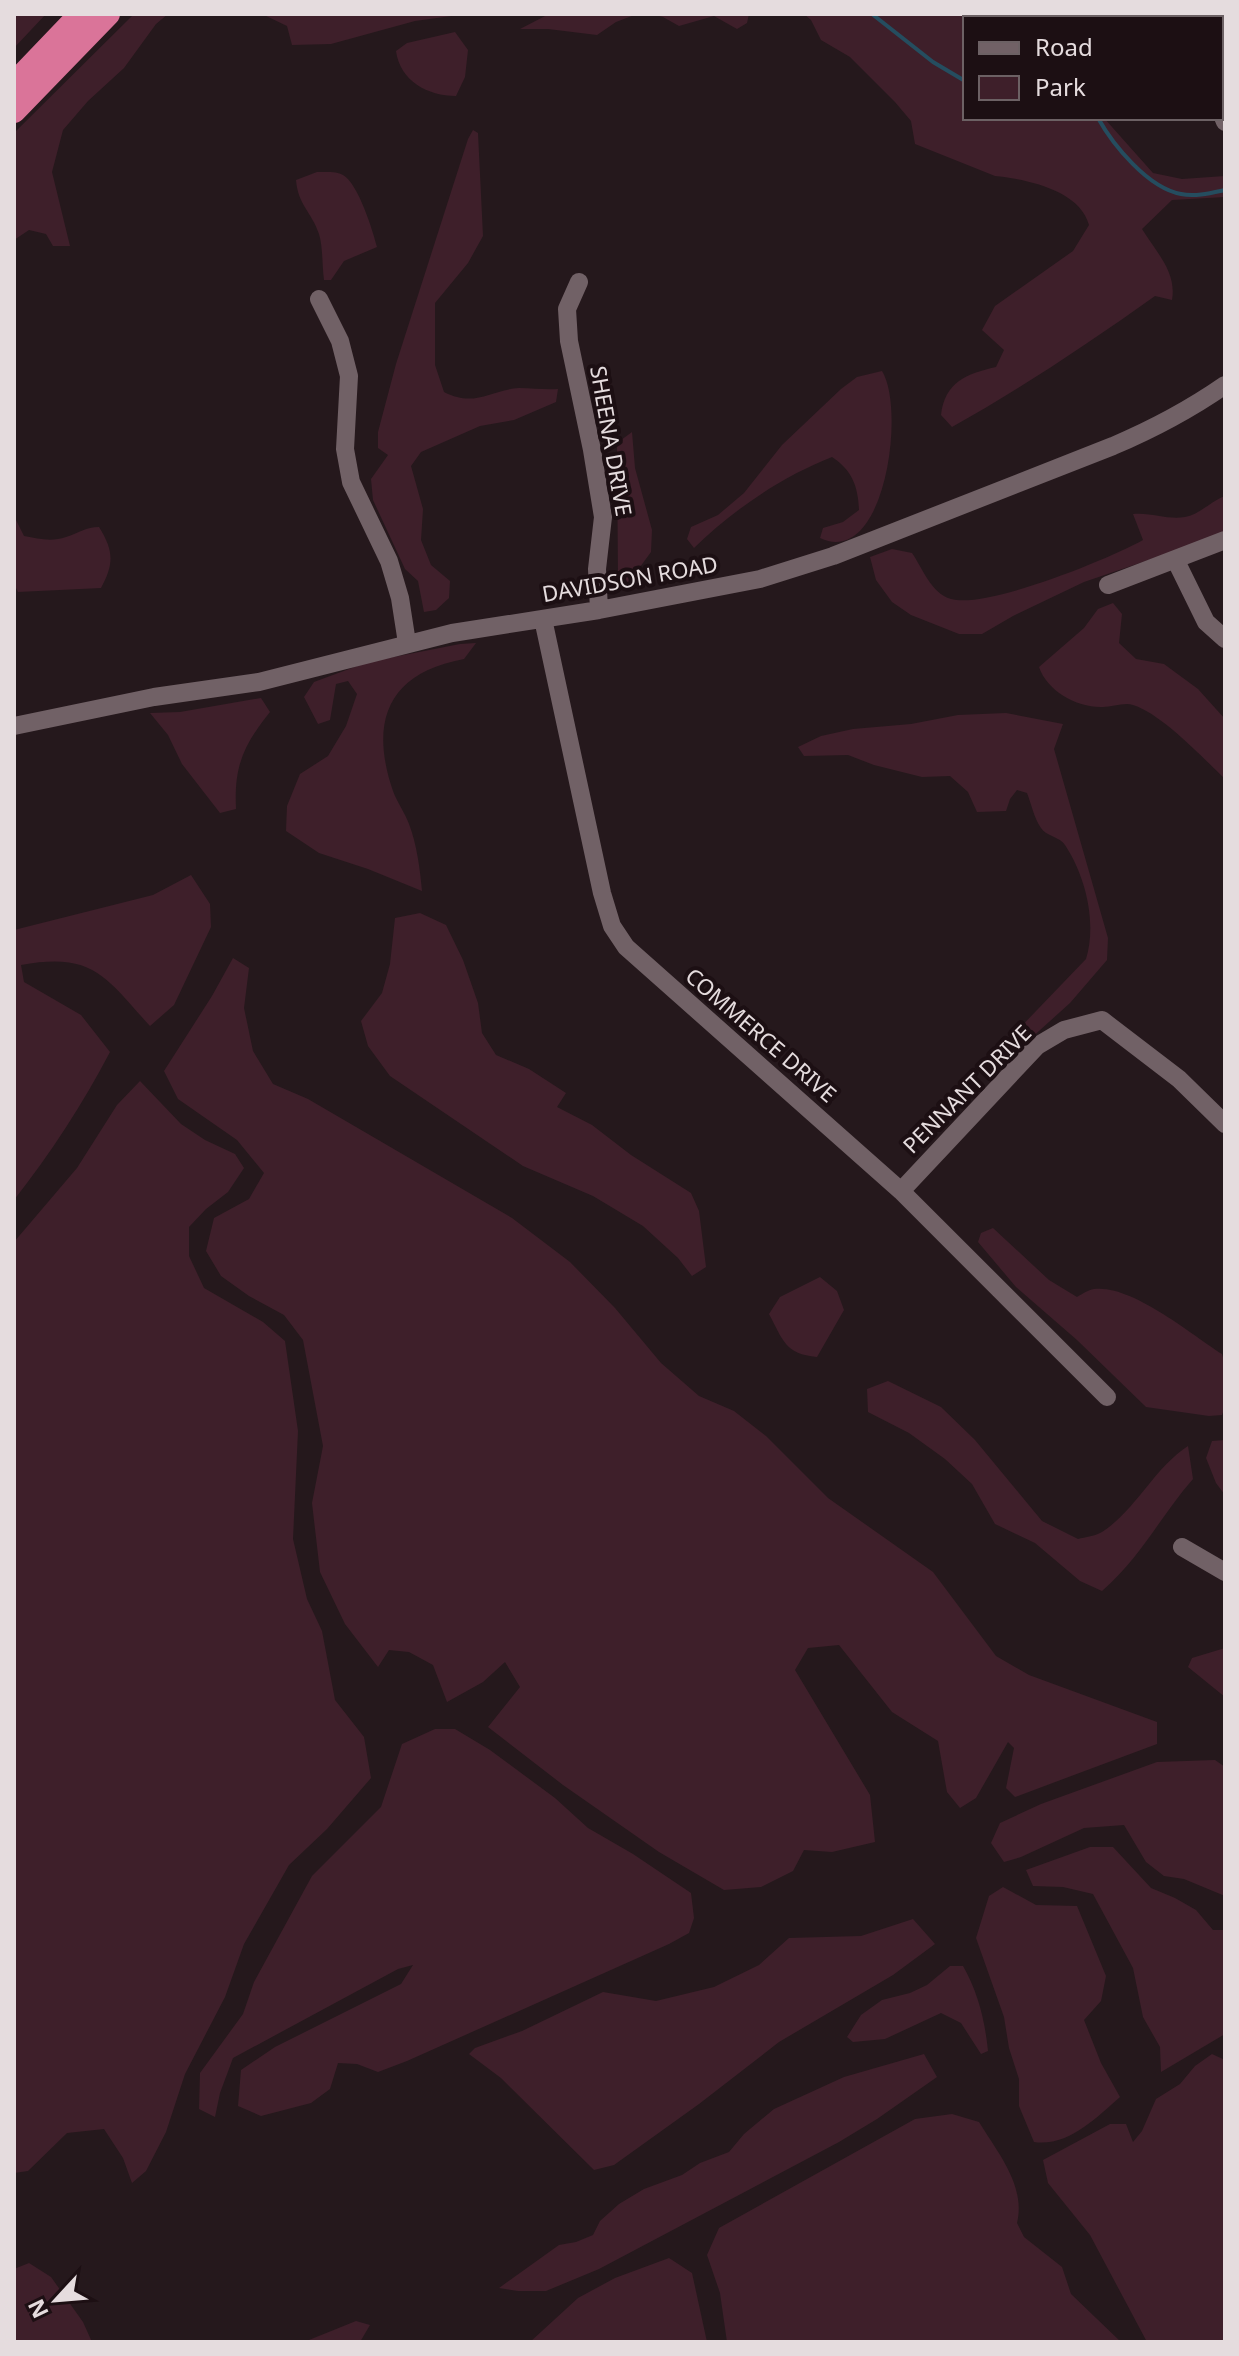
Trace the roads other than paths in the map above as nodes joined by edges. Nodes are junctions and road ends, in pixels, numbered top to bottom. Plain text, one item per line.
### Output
1 (81, 14) edge
2 (108, 14) edge
3 (14, 84) edge
4 (14, 111) edge
5 (579, 282) dead end
6 (319, 299) dead end
7 (1225, 385) edge
8 (1225, 540) edge
9 (1176, 561) junction
10 (1108, 585) dead end
11 (599, 610) junction
12 (543, 619) junction
13 (1225, 639) edge
14 (407, 643) junction
15 (14, 726) edge
16 (1225, 1124) edge
17 (901, 1191) junction
18 (1107, 1397) dead end
19 (1182, 1547) dead end
20 (1225, 1572) edge

1 - 3 highway
2 - 4 highway
5 - 11 street, SHEENA DRIVE
6 - 14 street
7 - 11 street, DAVIDSON ROAD
8 - 9 street
9 - 10 street
9 - 13 street
11 - 12 street, DAVIDSON ROAD
12 - 14 street, DAVIDSON ROAD
12 - 17 street, COMMERCE DRIVE
14 - 15 street, DAVIDSON ROAD
16 - 17 street, PENNANT DRIVE
17 - 18 street, COMMERCE DRIVE
19 - 20 street

